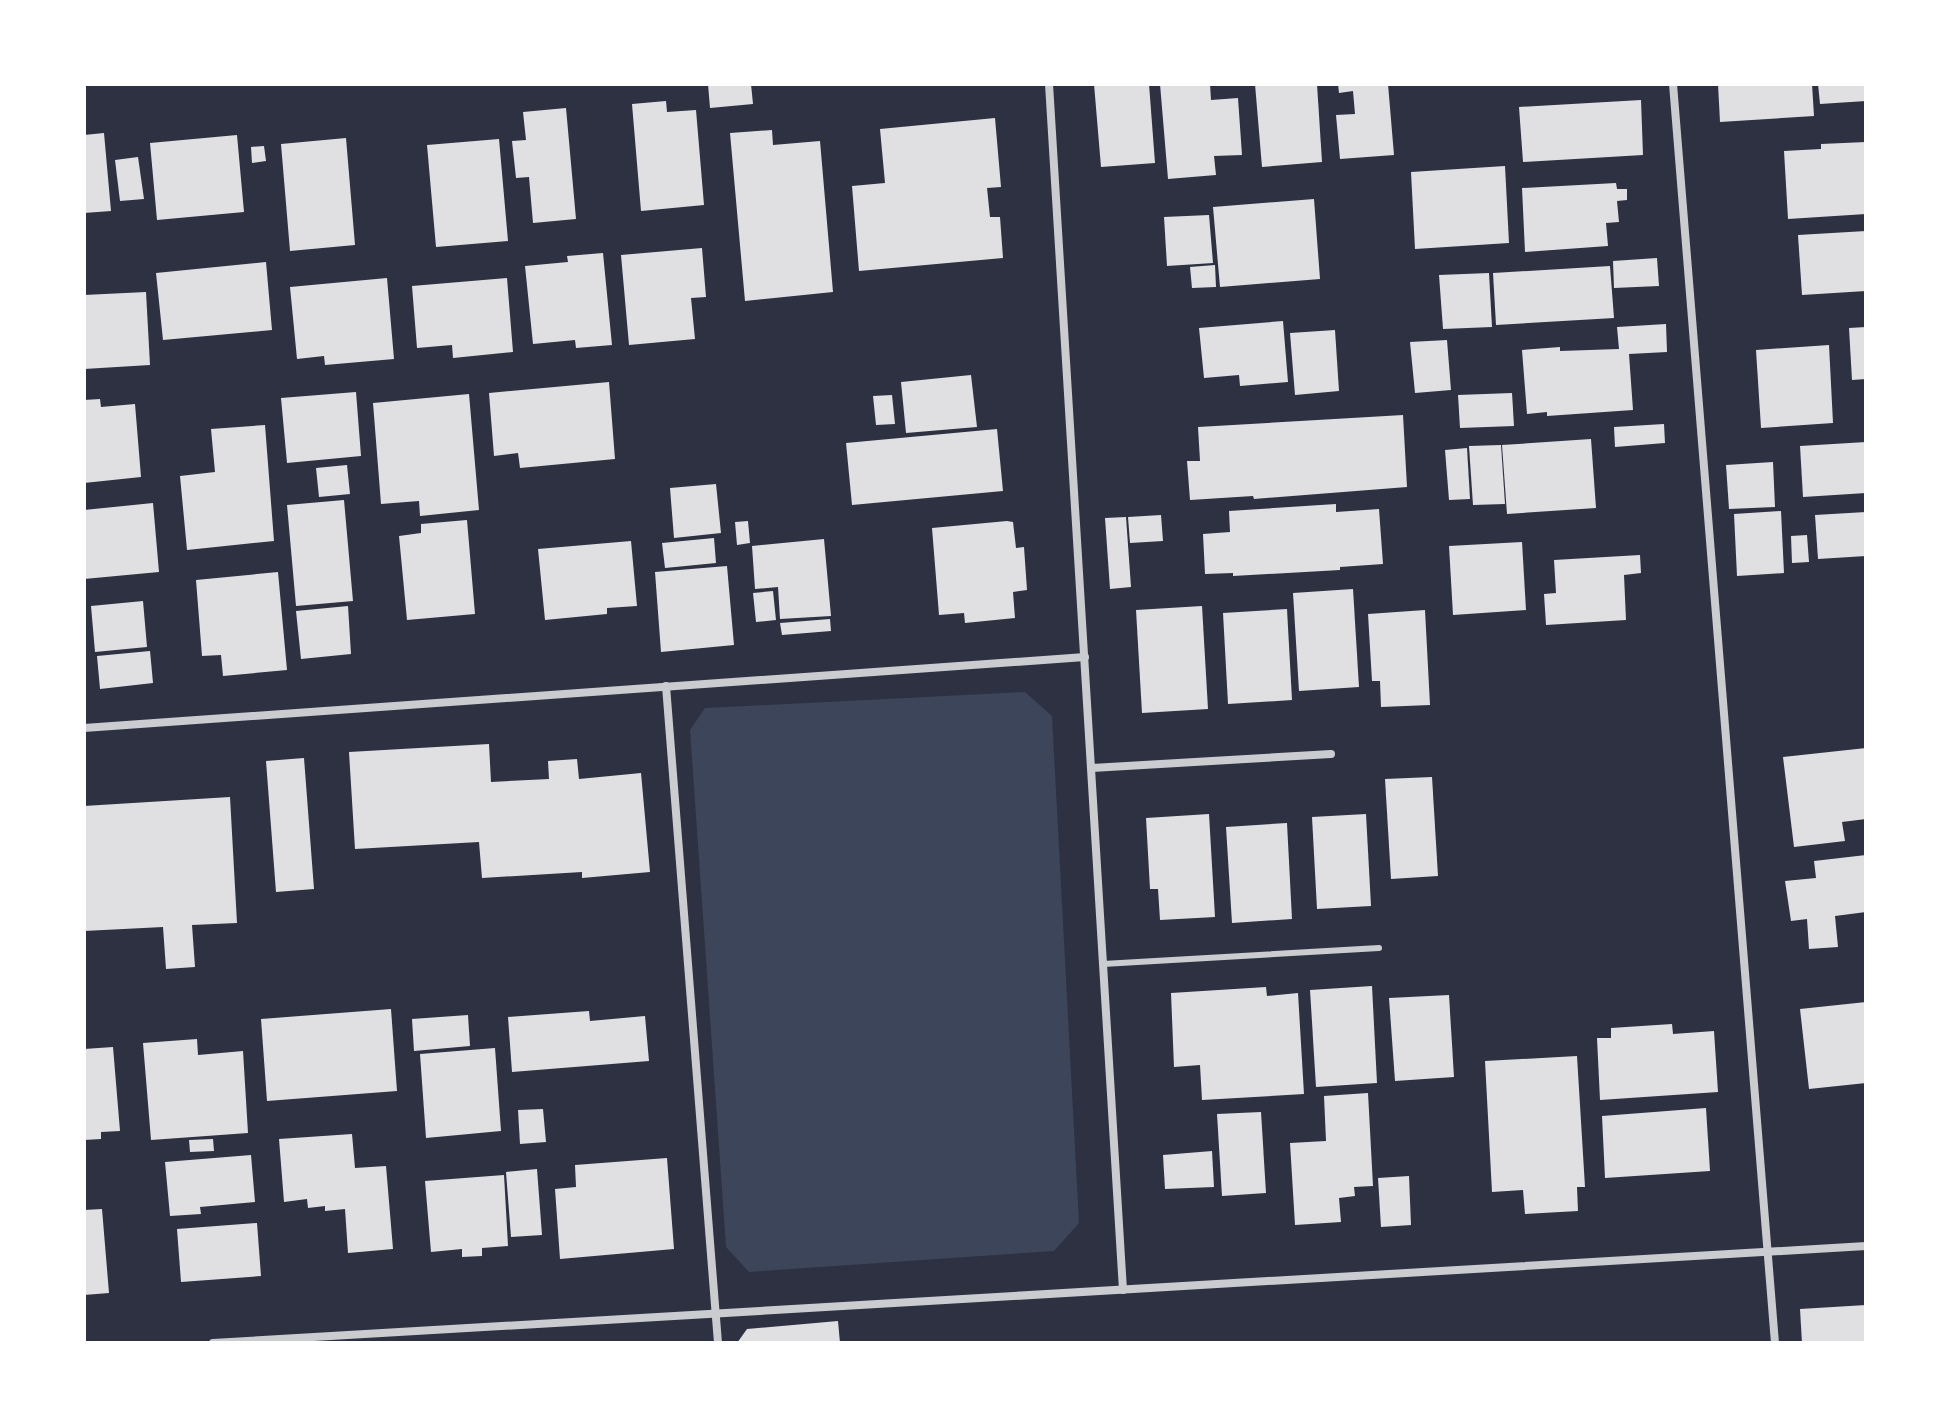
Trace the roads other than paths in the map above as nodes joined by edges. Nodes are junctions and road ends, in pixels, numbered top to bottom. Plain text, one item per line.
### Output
1 (1049, 84) edge
2 (1673, 84) edge
3 (1085, 657) junction
4 (666, 686) junction
5 (84, 728) edge
6 (1331, 754) dead end
7 (1092, 768) junction
8 (1379, 948) dead end
9 (1103, 964) junction
10 (1866, 1246) edge
11 (1768, 1252) junction
12 (1123, 1290) junction
13 (716, 1314) junction
14 (213, 1343) edge
15 (718, 1343) edge
16 (1775, 1343) edge

1 - 3 street
2 - 11 street
3 - 4 street
3 - 7 street
4 - 5 street
4 - 13 street
6 - 7 street
7 - 9 street
8 - 9 lane
9 - 12 street
10 - 11 street
11 - 12 street
11 - 16 street
12 - 13 street
13 - 14 street
13 - 15 street

